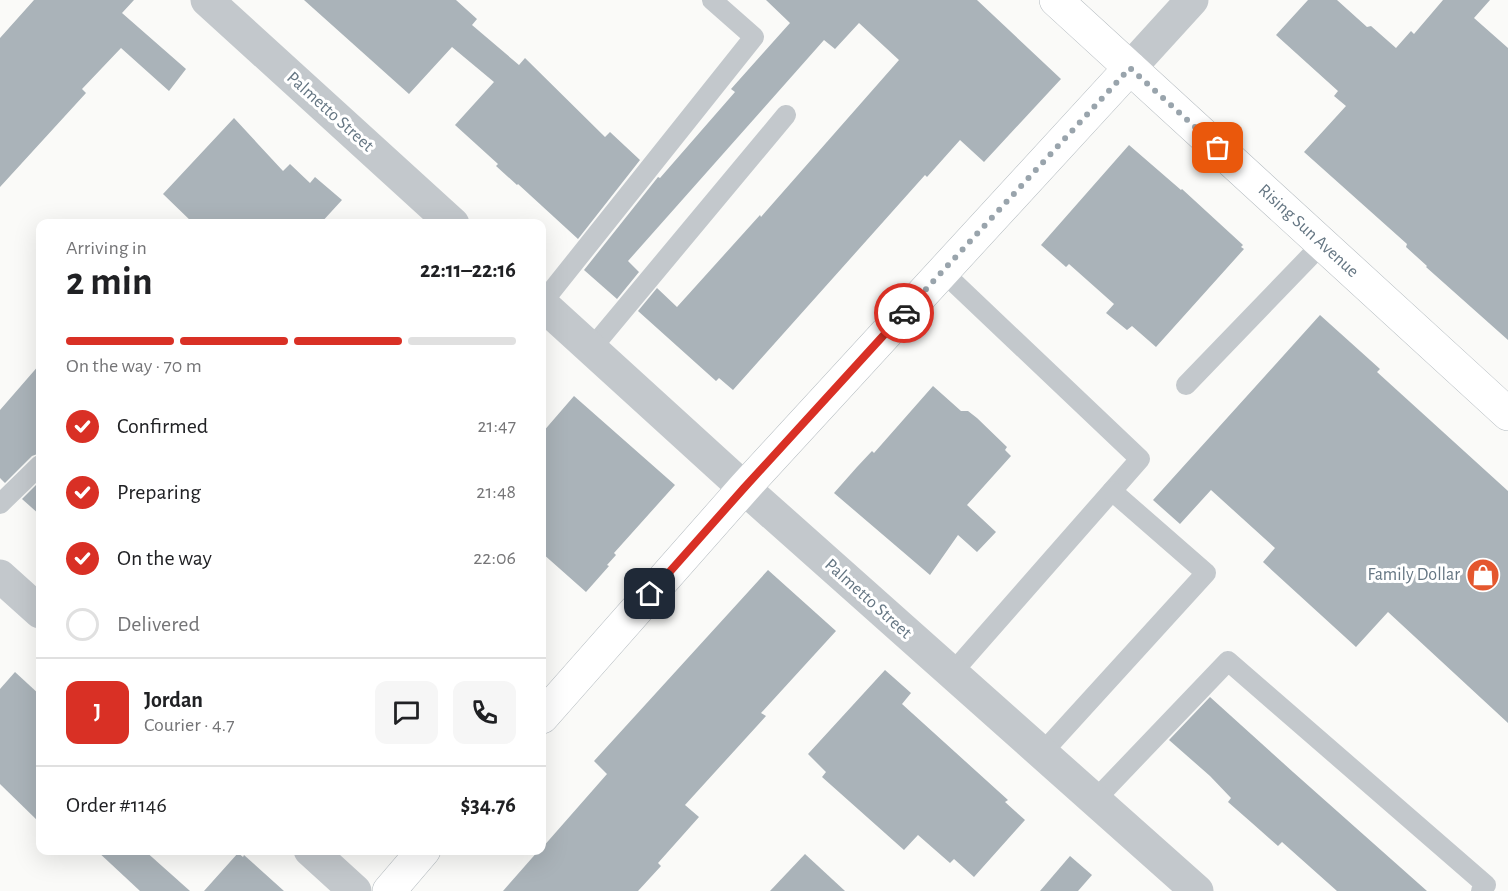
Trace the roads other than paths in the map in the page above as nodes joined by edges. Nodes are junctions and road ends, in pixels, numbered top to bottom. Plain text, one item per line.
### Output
1 (207, 0) edge
2 (712, 0) edge
3 (1056, 0) edge
4 (1192, 0) edge
5 (1130, 68) junction
6 (786, 116) dead end
7 (448, 219) edge
8 (1322, 244) junction
9 (943, 272) junction
10 (546, 299) edge
11 (546, 308) edge
12 (591, 349) junction
13 (1186, 385) dead end
14 (1508, 414) edge
15 (36, 469) edge
16 (744, 488) junction
17 (1112, 491) junction
18 (0, 504) edge
19 (0, 576) edge
20 (36, 608) edge
21 (952, 673) junction
22 (546, 712) edge
23 (1042, 753) junction
24 (1095, 800) junction
25 (315, 855) edge
26 (420, 855) edge
27 (355, 891) edge
28 (389, 891) edge
29 (1197, 891) edge
30 (1480, 891) edge

1 - 7 street, Palmetto Street
2 - 10 lane
3 - 5 main road, Rising Sun Avenue
4 - 5 street
5 - 8 main road, Rising Sun Avenue
5 - 9 main road
6 - 12 lane
8 - 13 lane
8 - 14 main road, Rising Sun Avenue
9 - 16 main road
9 - 17 lane
11 - 12 street, Palmetto Street
12 - 16 street, Palmetto Street
15 - 18 lane
16 - 21 street, Palmetto Street
16 - 22 main road
17 - 21 lane
17 - 23 lane
19 - 20 street
21 - 23 street, Palmetto Street
23 - 24 street, Palmetto Street
24 - 29 street, Palmetto Street
24 - 30 lane
25 - 27 street
26 - 28 main road

